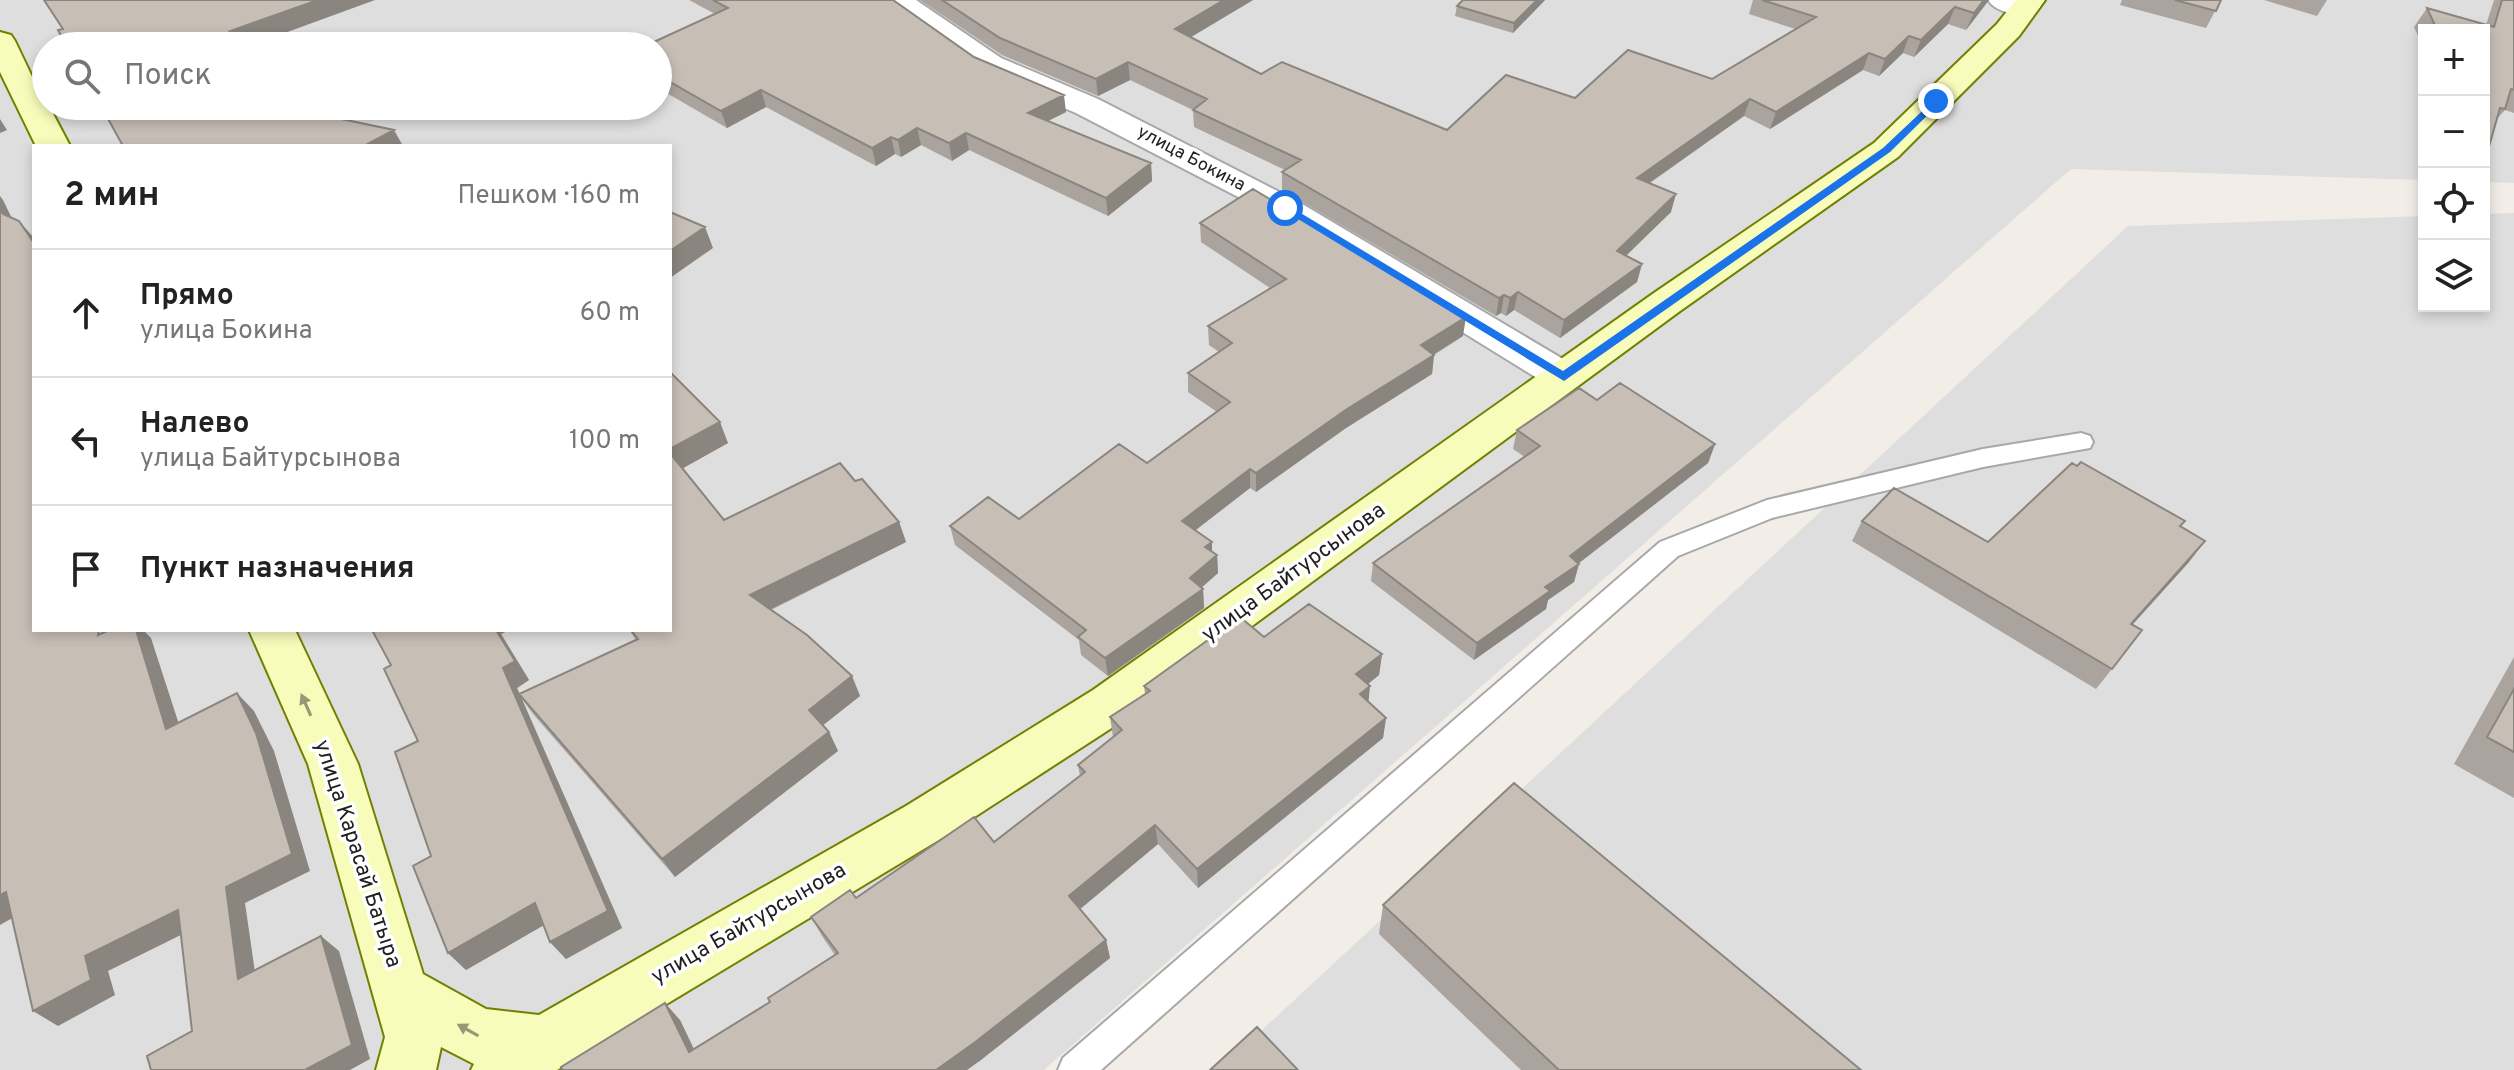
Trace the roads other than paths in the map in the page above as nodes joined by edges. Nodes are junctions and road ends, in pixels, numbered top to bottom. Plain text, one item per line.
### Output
1 (897, 0) edge
2 (2019, 2) edge
3 (0, 41) edge
4 (32, 104) edge
5 (40, 120) edge
6 (52, 144) edge
7 (1564, 377) junction
8 (2081, 442) dead end
9 (273, 632) edge
10 (401, 992) junction
11 (522, 1058) edge
12 (406, 1070) edge
13 (1075, 1070) edge

1 - 7 street, улица Бокина
2 - 7 street, улица Байтурсынова
3 - 4 street
5 - 6 street
7 - 11 street, улица Байтурсынова
8 - 13 lane
10 -> 9 street, улица Карасай Батыра
11 -> 10 street
10 - 12 street, улица Карасай Батыра

